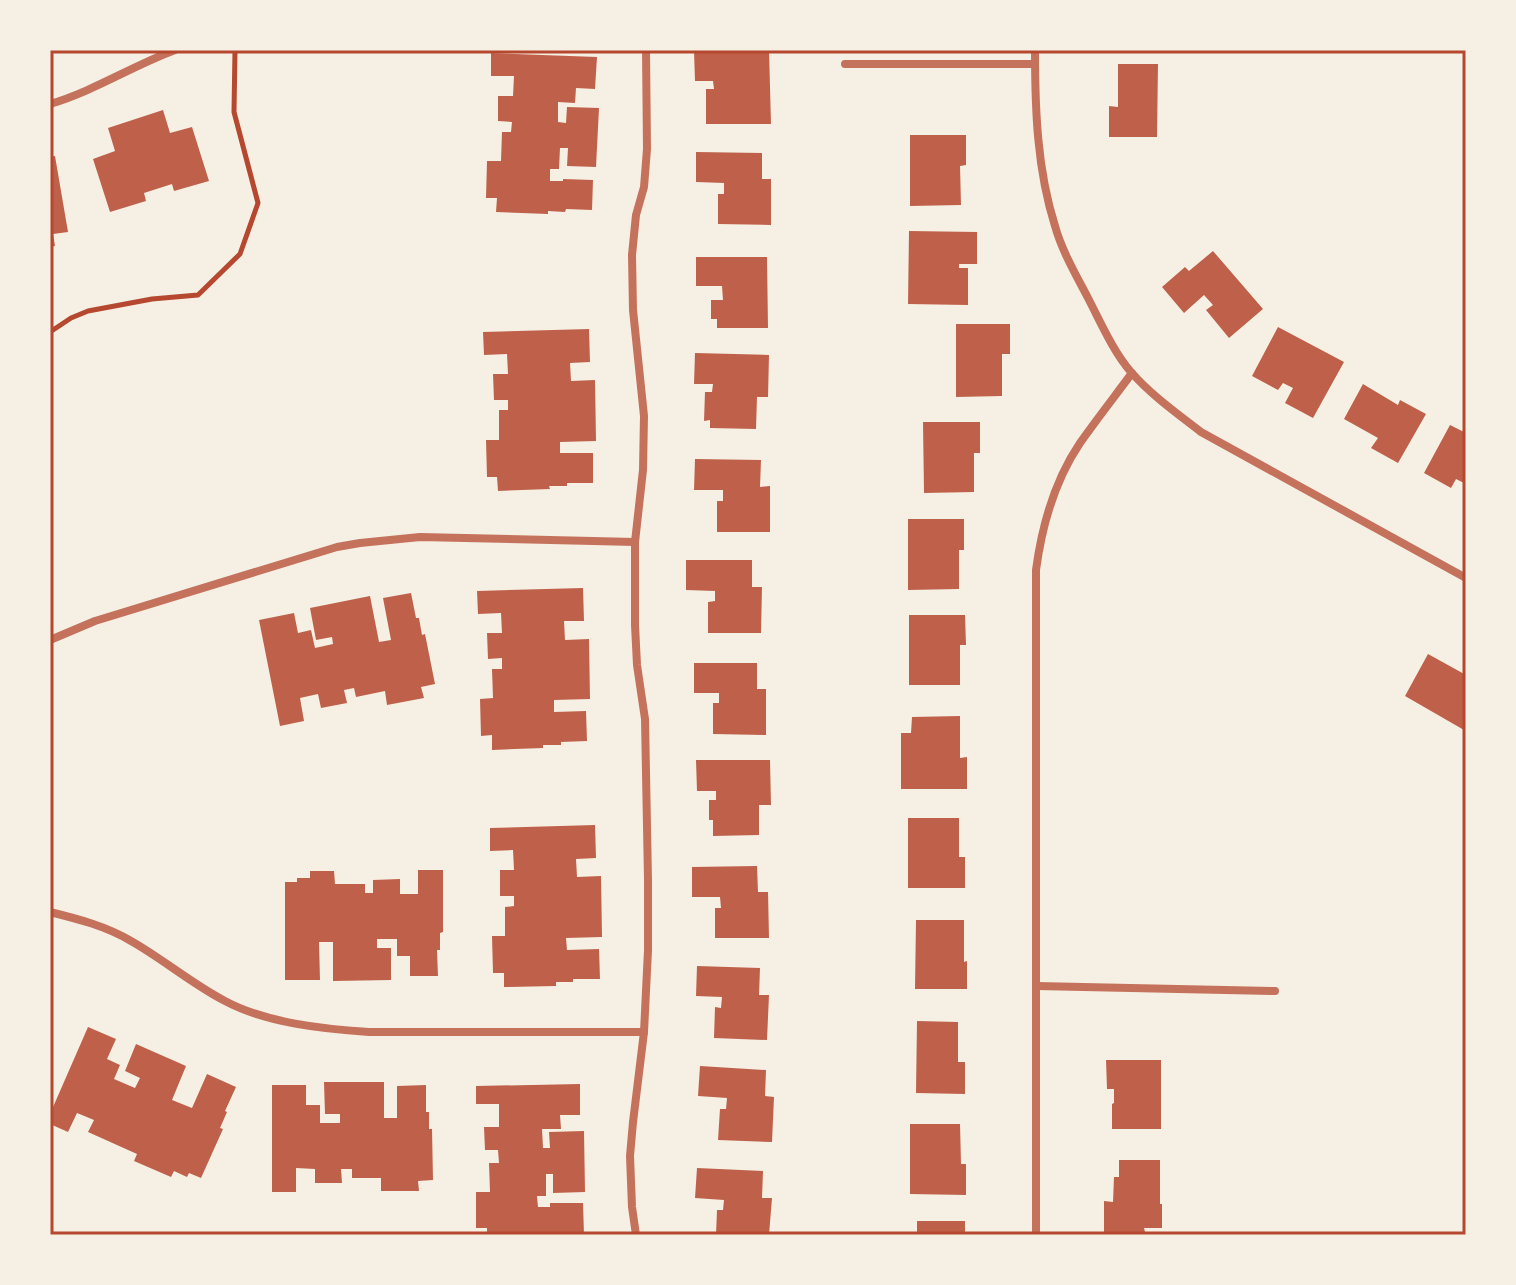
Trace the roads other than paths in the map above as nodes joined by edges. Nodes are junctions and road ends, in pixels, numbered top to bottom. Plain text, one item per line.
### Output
1 (175, 50) edge
2 (646, 50) edge
3 (1035, 50) edge
4 (845, 64) dead end
5 (1035, 64) junction
6 (50, 104) edge
7 (1132, 373) junction
8 (635, 542) junction
9 (1466, 578) edge
10 (50, 640) edge
11 (50, 912) edge
12 (1036, 986) junction
13 (1275, 991) dead end
14 (644, 1032) junction
15 (636, 1235) edge
16 (1036, 1235) edge

1 - 6 street
2 - 8 street
3 - 5 street
4 - 5 street
5 - 7 street
7 - 9 street
7 - 12 street
8 - 10 street
8 - 14 street
11 - 14 street
12 - 13 street
12 - 16 street
14 - 15 street

